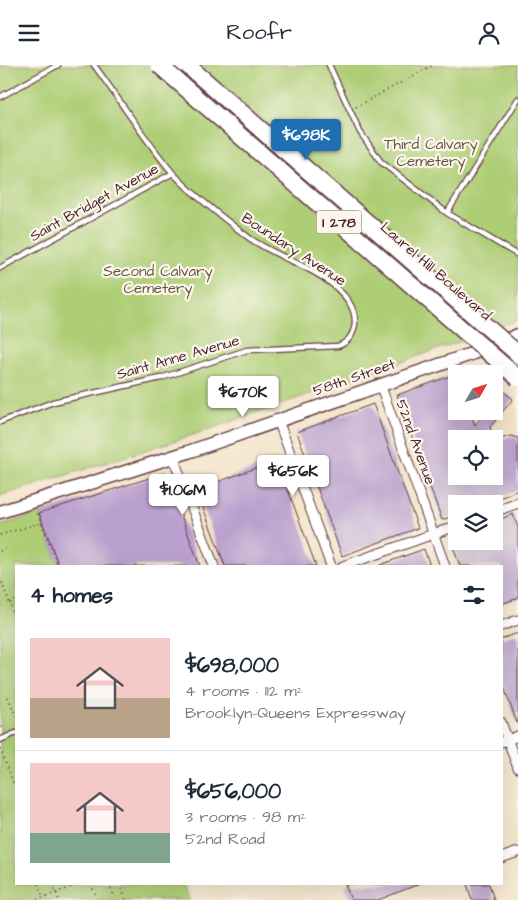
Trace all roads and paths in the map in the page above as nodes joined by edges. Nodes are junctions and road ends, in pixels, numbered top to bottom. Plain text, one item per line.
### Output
1 (58, 65) edge
2 (94, 65) edge
3 (159, 65) edge
4 (175, 65) edge
5 (187, 65) edge
6 (329, 65) edge
7 (433, 65) edge
8 (0, 97) edge
9 (518, 99) edge
10 (350, 111) junction
11 (173, 173) junction
12 (447, 213) junction
13 (518, 255) edge
14 (0, 267) edge
15 (355, 324) joint
16 (518, 335) edge
17 (494, 344) junction
18 (518, 352) edge
19 (518, 378) edge
20 (380, 385) junction
21 (278, 420) junction
22 (0, 422) edge
23 (173, 457) junction
24 (518, 503) edge
25 (503, 509) edge
26 (0, 512) edge
27 (38, 514) dead end
28 (41, 523) junction
29 (448, 529) edge
30 (434, 534) junction
31 (0, 535) edge
32 (6, 549) dead end
33 (0, 551) edge
34 (58, 565) edge
35 (214, 565) edge
36 (331, 565) edge
37 (347, 565) edge
38 (445, 565) edge
39 (0, 578) edge
40 (15, 600) edge
41 (10, 603) junction
42 (15, 617) edge
43 (518, 620) edge
44 (503, 625) edge
45 (8, 697) dead end
46 (15, 714) edge
47 (0, 722) edge
48 (15, 733) edge
49 (518, 736) edge
50 (6, 737) junction
51 (0, 740) edge
52 (504, 741) edge
53 (0, 749) edge
54 (518, 768) edge
55 (15, 787) edge
56 (518, 852) edge
57 (503, 857) edge
58 (38, 885) edge
59 (53, 885) edge
60 (76, 885) edge
61 (91, 885) edge
62 (109, 885) edge
63 (120, 885) edge
64 (56, 892) junction
65 (95, 894) dead end
66 (44, 897) junction
67 (115, 899) dead end
68 (37, 900) edge
69 (59, 900) edge
70 (126, 900) edge

1 - 8 lane
2 - 11 lane, Boundary Avenue
3 - 19 highway, I 278, bridge
4 - 17 main road, Laurel Hill Boulevard
5 - 18 highway, I 278, bridge
6 - 10 lane
7 - 10 path
9 - 12 lane
10 - 12 lane
11 - 14 lane, Saint Bridget Avenue
11 - 15 lane, Boundary Avenue
12 - 13 lane
15 - 22 lane, Saint Anne Avenue
16 - 17 main road, 58th Street
17 - 18 main road, Laurel Hill Boulevard
17 - 19 main road, Laurel Hill Boulevard
17 - 20 main road, 58th Street
20 - 21 main road, 58th Street
20 - 30 street, 52nd Avenue
21 - 23 main road, 58th Street
21 - 36 street
23 - 26 main road, 58th Street
23 - 35 street
24 - 25 street
27 - 28 path
28 - 31 path
28 - 34 path
29 - 30 street
30 - 37 street
30 - 38 street, 52nd Avenue
32 - 33 path
39 - 41 path
40 - 41 path
41 - 42 path
43 - 44 street
45 - 46 path
47 - 50 path
48 - 50 lane
49 - 52 street
50 - 51 lane
52 - 54 street
53 - 55 path
56 - 57 street
58 - 66 path
59 - 64 path
60 - 64 path
61 - 65 path
62 - 67 path
63 - 70 path
64 - 66 path
64 - 69 path
66 - 68 path

